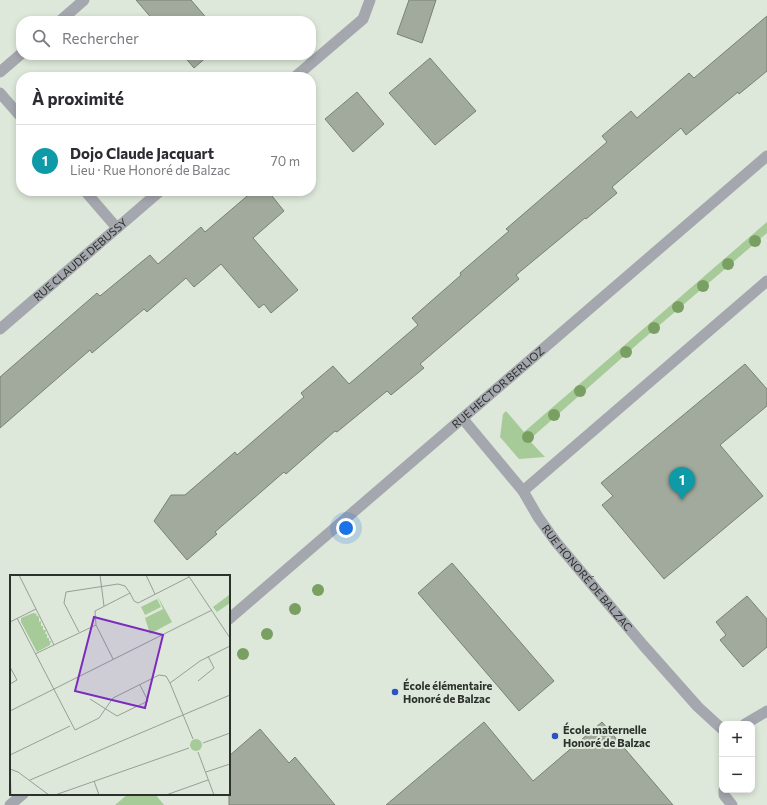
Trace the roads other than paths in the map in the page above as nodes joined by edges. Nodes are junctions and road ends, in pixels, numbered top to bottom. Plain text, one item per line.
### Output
1 (84, 0) edge
2 (370, 0) edge
3 (66, 16) edge
4 (16, 58) edge
5 (316, 59) edge
6 (315, 60) edge
7 (0, 72) edge
8 (301, 72) edge
9 (0, 93) edge
10 (16, 111) edge
11 (767, 156) edge
12 (89, 196) edge
13 (154, 196) edge
14 (117, 228) junction
15 (767, 282) edge
16 (0, 329) edge
17 (463, 419) junction
18 (523, 491) junction
19 (230, 618) edge
20 (767, 712) edge
21 (750, 721) edge
22 (719, 726) edge
23 (724, 793) edge
24 (22, 795) edge
25 (10, 805) edge
26 (732, 805) edge

1 - 3 street
2 - 5 street
4 - 7 street
6 - 8 street
9 - 10 street
11 - 17 street, RUE HECTOR BERLIOZ
12 - 14 street
13 - 14 street, RUE CLAUDE DEBUSSY
14 - 16 street, RUE CLAUDE DEBUSSY
15 - 18 street
17 - 18 street, RUE HONORÉ DE BALZAC
17 - 19 street, RUE HECTOR BERLIOZ
18 - 22 street, RUE HONORÉ DE BALZAC
20 - 21 street
23 - 26 street
24 - 25 street

